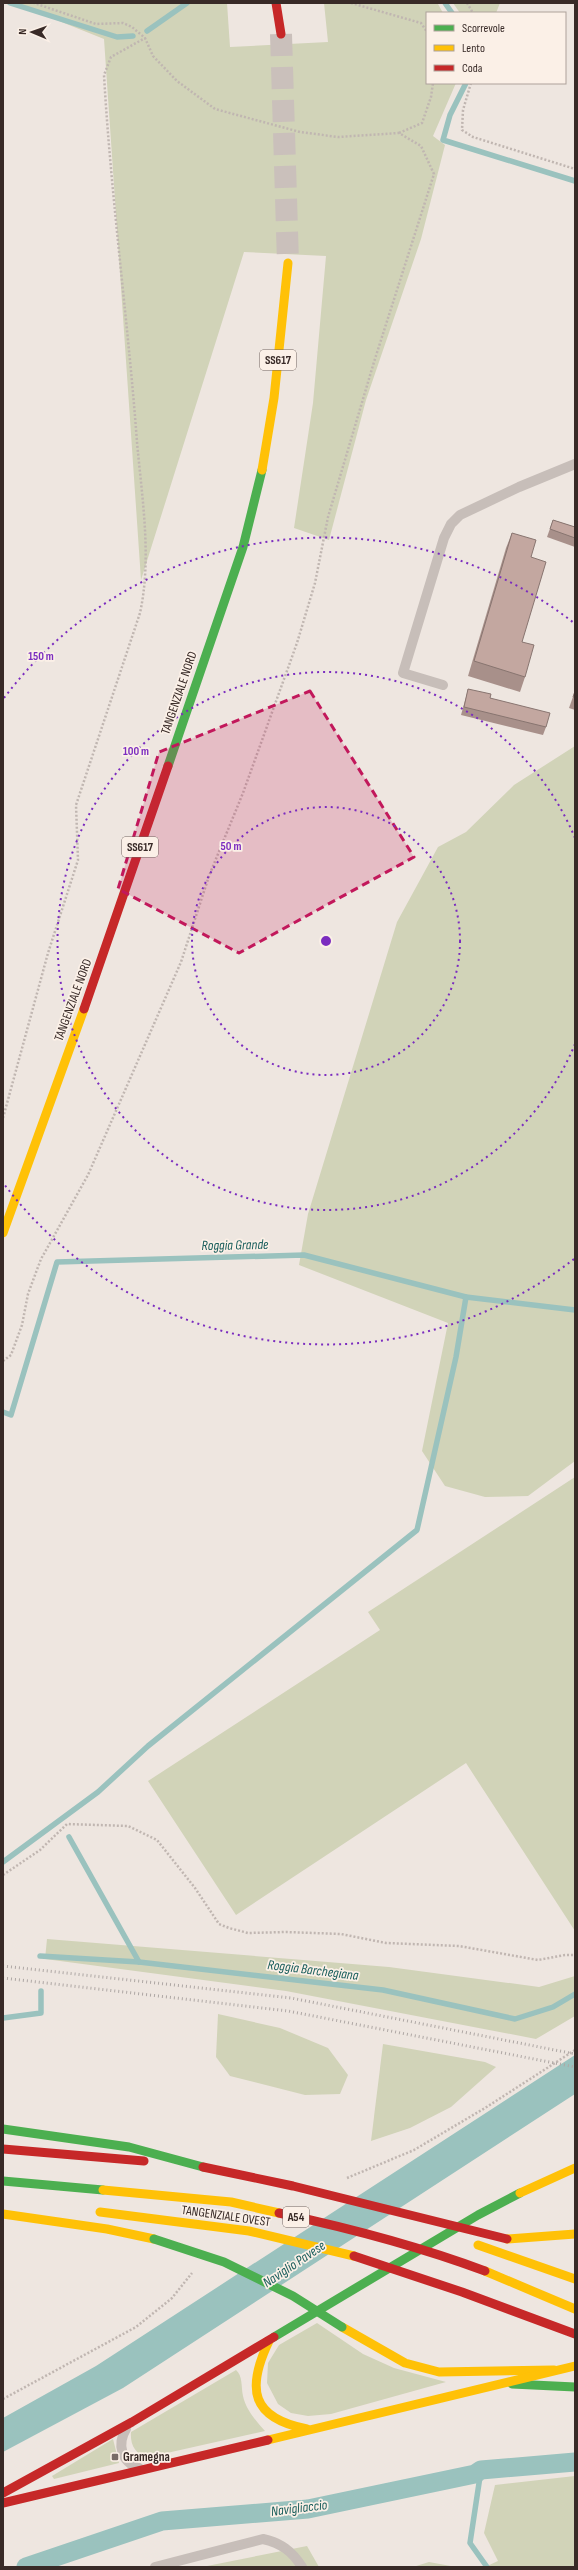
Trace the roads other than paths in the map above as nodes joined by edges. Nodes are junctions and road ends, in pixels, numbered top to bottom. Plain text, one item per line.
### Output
1 (276, 3) edge
2 (285, 3) edge
3 (288, 263) tunnel mouth
4 (575, 464) edge
5 (443, 685) dead end
6 (3, 1233) edge
7 (3, 2129) edge
8 (3, 2149) edge
9 (203, 2167) junction
10 (575, 2168) edge
11 (575, 2177) edge
12 (3, 2181) edge
13 (531, 2187) junction
14 (96, 2211) dead end
15 (401, 2213) junction
16 (3, 2214) edge
17 (575, 2234) edge
18 (455, 2237) dead end
19 (470, 2242) dead end
20 (575, 2279) edge
21 (575, 2309) edge
22 (575, 2334) edge
23 (268, 2341) junction
24 (575, 2366) edge
25 (554, 2370) junction
26 (504, 2383) junction
27 (575, 2388) edge
28 (132, 2422) junction
29 (314, 2430) junction
30 (153, 2467) junction
31 (3, 2493) edge
32 (3, 2503) edge
33 (155, 2567) edge
34 (302, 2567) edge

1 - 2 main road
3 - 6 main road, TANGENZIALE NORD / SS617
4 - 5 lane
7 - 9 main road
8 - 9 main road
9 - 15 main road, bridge
10 - 13 main road
11 - 13 main road
12 - 21 main road, TANGENZIALE OVEST / A54, bridge
13 - 23 main road
14 - 22 main road, TANGENZIALE OVEST / A54, bridge
15 - 17 main road, bridge
15 - 18 main road, bridge
16 - 25 main road, bridge
19 - 20 main road, bridge
23 - 28 main road
23 - 29 main road
24 - 25 main road
25 - 26 main road
26 - 27 main road
26 - 29 main road
28 - 30 lane
28 - 31 main road
29 - 30 main road
30 - 32 main road
33 - 34 lane

